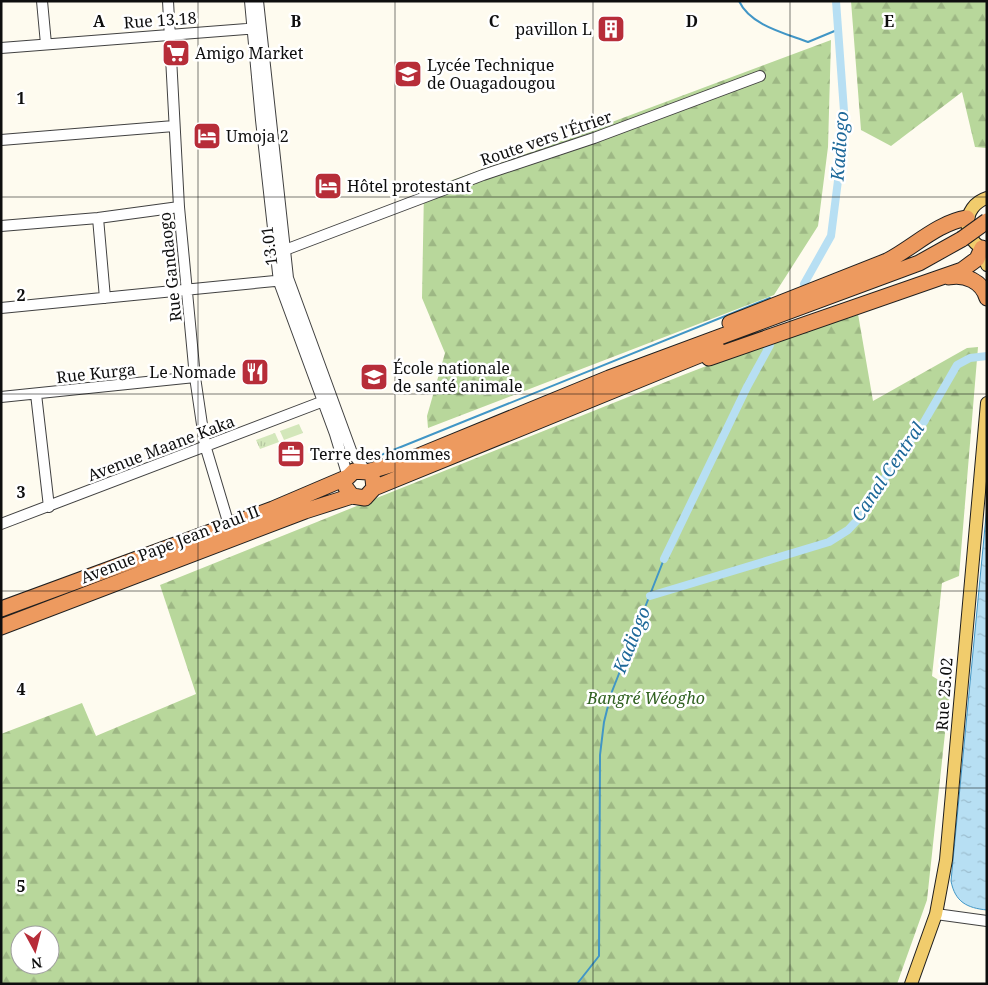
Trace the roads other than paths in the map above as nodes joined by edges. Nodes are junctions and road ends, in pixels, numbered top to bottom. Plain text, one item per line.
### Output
1 (42, 1) edge
2 (168, 1) edge
3 (250, 1) edge
4 (258, 1) edge
5 (257, 28) junction
6 (170, 34) junction
7 (46, 44) junction
8 (1, 48) edge
9 (760, 76) dead end
10 (174, 126) junction
11 (1, 140) edge
12 (987, 198) edge
13 (179, 207) junction
14 (98, 218) junction
15 (968, 218) junction
16 (987, 221) edge
17 (1, 226) edge
18 (987, 231) edge
19 (964, 242) junction
20 (984, 249) edge
21 (285, 250) junction
22 (987, 265) edge
23 (284, 280) junction
24 (935, 280) junction
25 (188, 291) junction
26 (105, 298) junction
27 (987, 298) edge
28 (1, 308) edge
29 (195, 377) junction
30 (610, 385) junction
31 (36, 394) junction
32 (1, 397) edge
33 (328, 399) junction
34 (987, 403) edge
35 (205, 445) junction
36 (367, 472) junction
37 (348, 477) junction
38 (374, 488) junction
39 (352, 496) junction
40 (49, 507) junction
41 (1, 524) edge
42 (229, 525) junction
43 (1, 609) edge
44 (4, 621) edge
45 (936, 914) junction
46 (987, 921) edge
47 (911, 984) edge

1 - 7 street
2 - 6 street, Rue Gandaogo
3 - 5 street, 13.01
4 - 5 street, 13.01
5 - 6 street, Rue 13.18
5 - 21 street, 13.01
5 - 23 street, 13.01
6 - 7 street, Rue 13.18
6 - 10 street, Rue Gandaogo
7 - 8 street, Rue 13.18
9 - 21 street, Route vers l'Étrier
10 - 11 street
10 - 13 street, Rue Gandaogo
12 - 15 main road
13 - 14 street
13 - 25 street, Rue Gandaogo
14 - 17 street
14 - 26 street
15 - 20 main road
15 - 30 highway
16 - 19 highway, bridge
18 - 19 highway
19 - 30 highway
20 - 22 main road
20 - 24 highway
21 - 23 street, 13.01
23 - 25 street
23 - 33 street, 13.01
24 - 27 highway
24 - 30 highway
25 - 26 street
25 - 29 street, Rue Gandaogo
26 - 28 street
29 - 31 street, Rue Kurga
29 - 35 street, Rue Gandaogo
30 - 36 highway, Avenue Pape Jean Paul II
30 - 38 highway, Avenue Pape Jean Paul II
31 - 32 street, Rue Kurga
31 - 40 street
33 - 35 street, Avenue Maane Kaka
33 - 36 street, 13.01
33 - 37 street, 13.01
34 - 45 main road, Rue 25.02
35 - 40 street, Avenue Maane Kaka
35 - 42 street, Rue Gandaogo
36 - 37 highway, Avenue Pape Jean Paul II
36 - 38 highway
37 - 39 highway
37 - 42 highway, Avenue Pape Jean Paul II
38 - 39 highway, Avenue Pape Jean Paul II
39 - 44 highway, Avenue Pape Jean Paul II
40 - 41 street, Avenue Maane Kaka
42 - 43 highway, Avenue Pape Jean Paul II
45 - 46 street
45 - 47 main road, Rue 25.02

